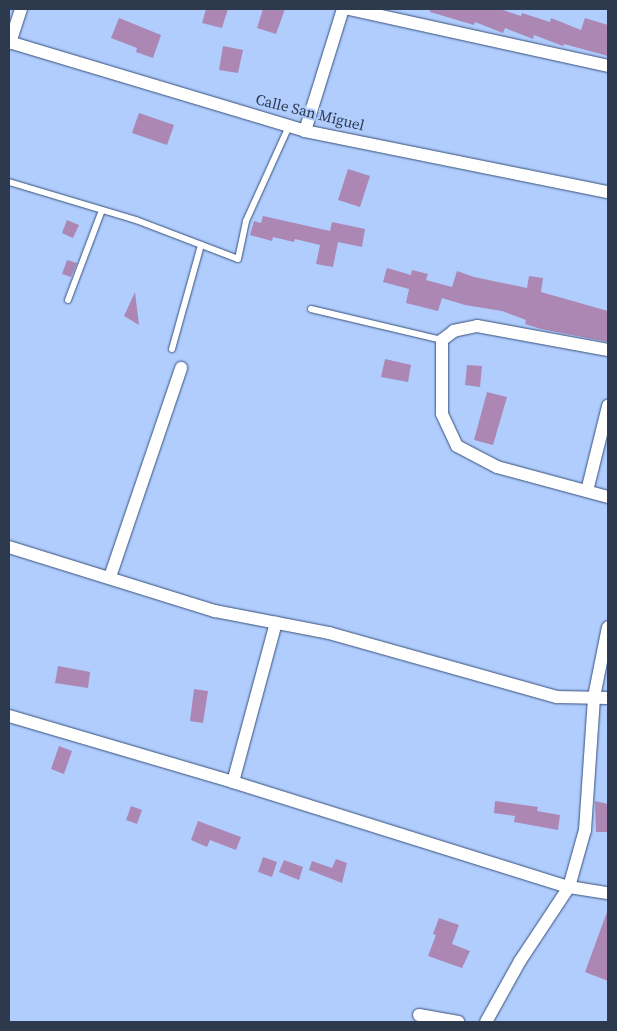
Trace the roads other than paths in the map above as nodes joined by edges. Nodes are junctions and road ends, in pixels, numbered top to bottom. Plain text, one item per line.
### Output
1 (21, 9) edge
2 (343, 9) edge
3 (349, 9) edge
4 (10, 42) edge
5 (608, 66) edge
6 (289, 126) junction
7 (305, 131) junction
8 (9, 182) edge
9 (608, 192) edge
10 (102, 210) junction
11 (201, 245) junction
12 (68, 300) dead end
13 (311, 308) dead end
14 (442, 340) junction
15 (172, 349) dead end
16 (608, 350) edge
17 (182, 368) dead end
18 (608, 406) edge
19 (587, 491) junction
20 (608, 497) edge
21 (9, 547) edge
22 (110, 577) junction
23 (276, 623) junction
24 (608, 628) edge
25 (594, 697) junction
26 (608, 698) edge
27 (9, 716) edge
28 (233, 782) junction
29 (569, 887) junction
30 (608, 893) edge
31 (419, 1015) dead end
32 (458, 1022) edge
33 (486, 1022) edge

1 - 4 street
2 - 7 street
3 - 5 street
4 - 6 street, Calle San Miguel
6 - 7 street, Calle San Miguel
6 - 11 lane
7 - 9 street, Calle San Miguel
8 - 10 lane
10 - 11 lane
10 - 12 lane
11 - 15 lane
13 - 14 lane
14 - 16 street
14 - 19 street
17 - 22 street
18 - 19 street
19 - 20 street
21 - 22 street
22 - 23 street
23 - 25 street
23 - 28 street
24 - 25 street
25 - 26 street
25 - 29 street
27 - 28 street
28 - 29 street
29 - 30 street
29 - 33 street
31 - 32 street

